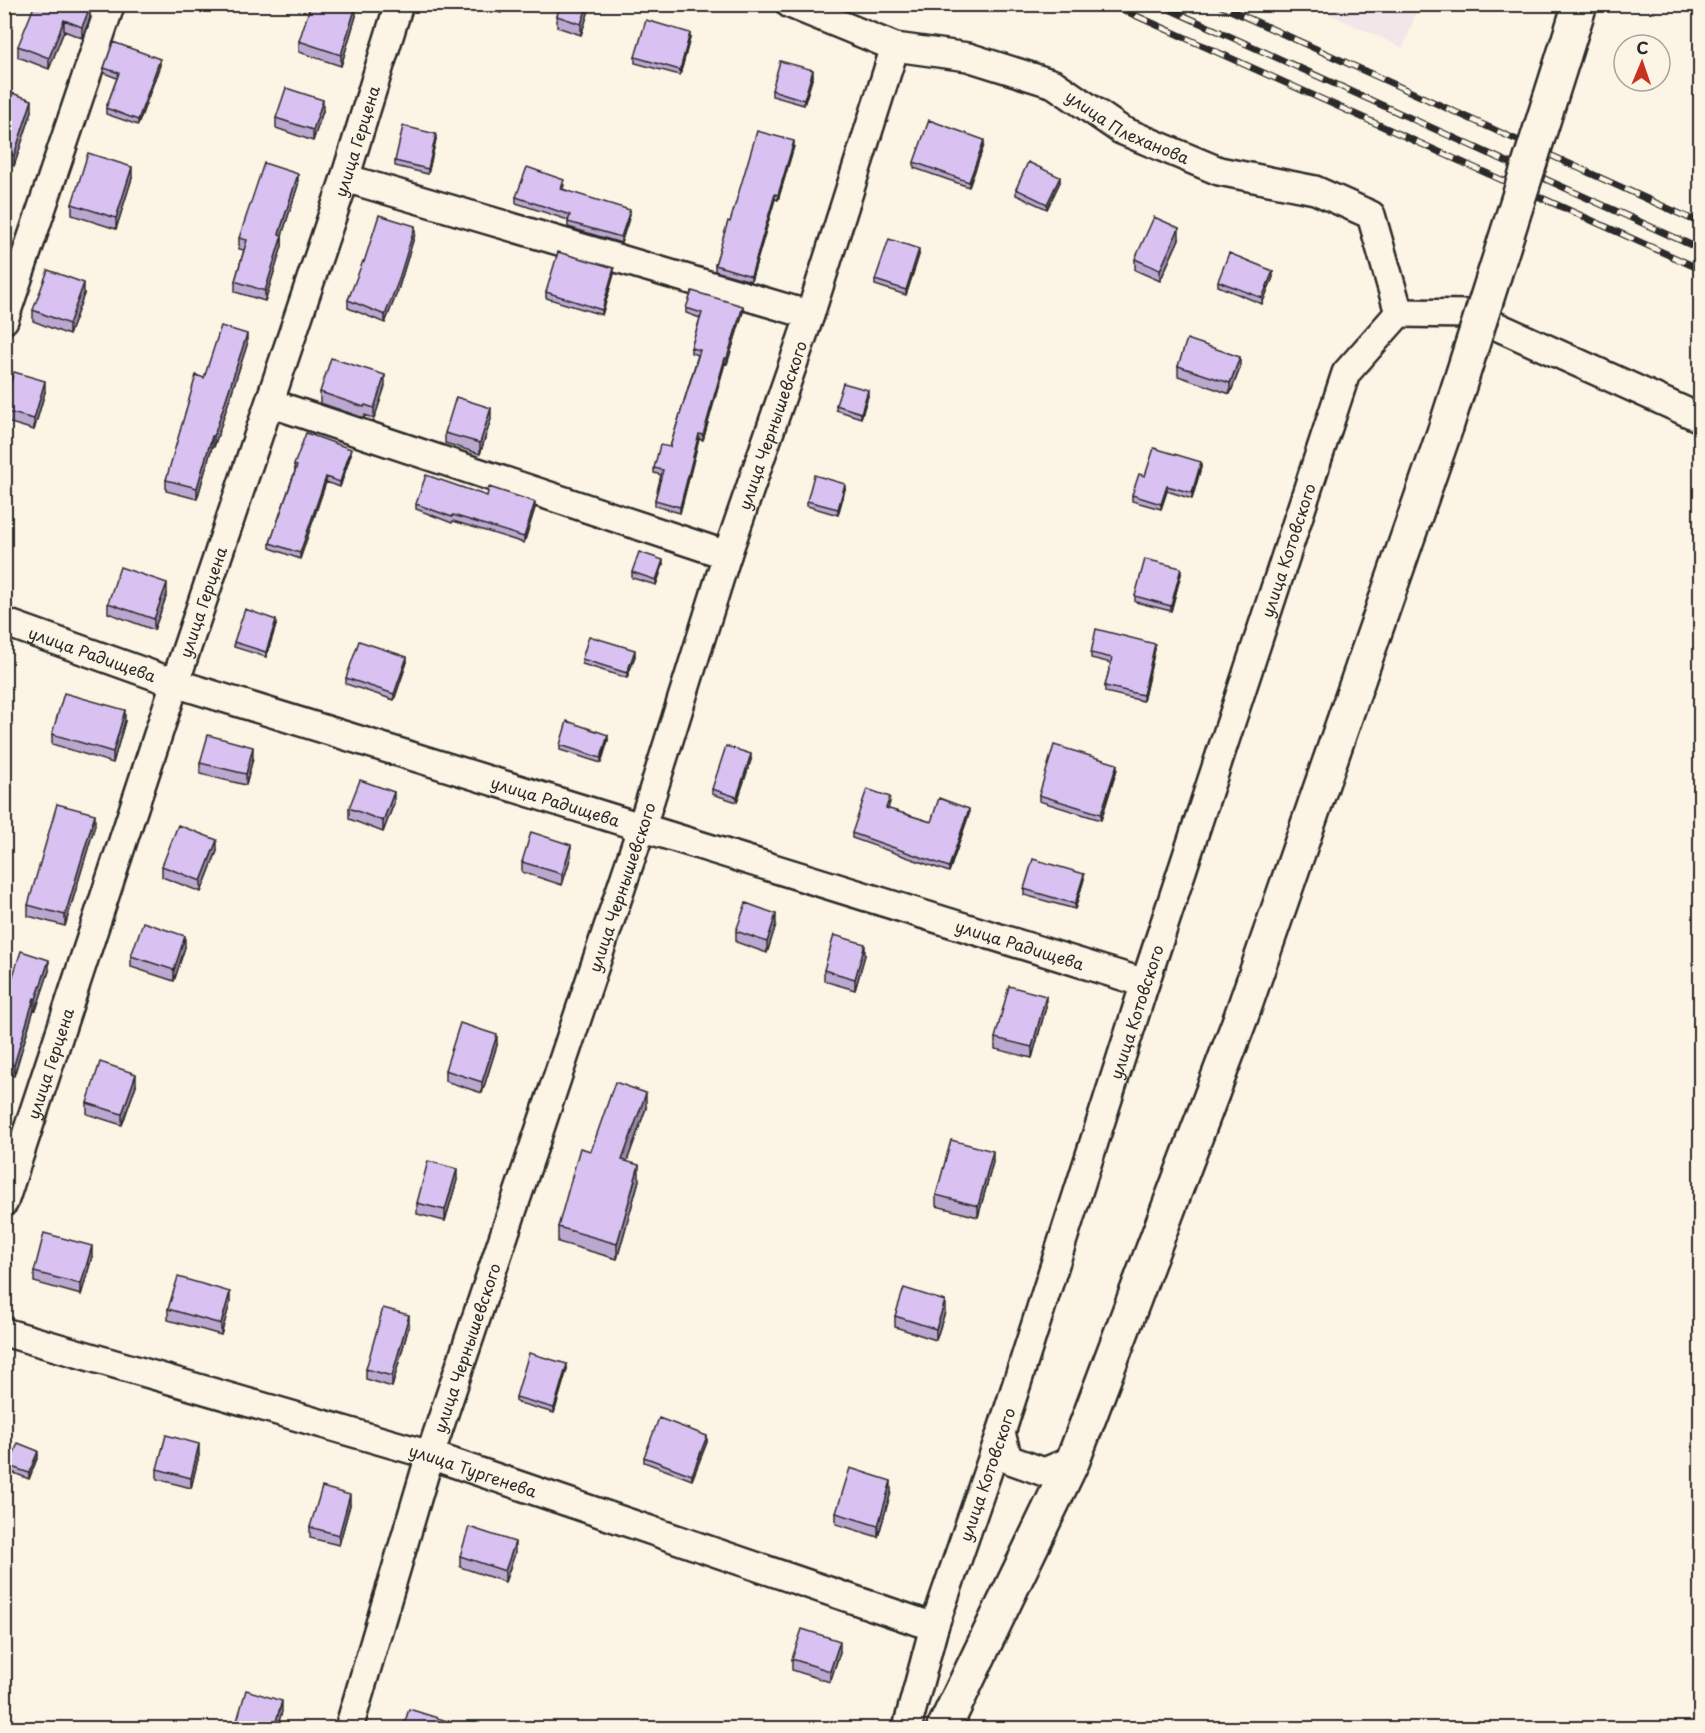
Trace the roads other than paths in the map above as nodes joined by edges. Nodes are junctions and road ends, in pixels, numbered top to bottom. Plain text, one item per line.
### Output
1 (98, 4) edge
2 (399, 4) edge
3 (790, 4) edge
4 (1580, 4) edge
5 (895, 47) junction
6 (345, 178) junction
7 (1399, 314) junction
8 (810, 315) junction
9 (4, 320) edge
10 (270, 404) junction
11 (1701, 418) edge
12 (727, 555) junction
13 (4, 622) edge
14 (175, 683) junction
15 (642, 826) junction
16 (1145, 983) junction
17 (4, 1202) edge
18 (4, 1332) edge
19 (1000, 1433) junction
20 (430, 1455) junction
21 (1073, 1460) junction
22 (934, 1627) junction
23 (349, 1728) edge
24 (907, 1728) edge
25 (944, 1728) edge

1 - 9 street
2 - 6 street, улица Герцена
3 - 5 street, улица Плеханова
4 - 21 main road, bridge
5 - 7 street, улица Плеханова
5 - 8 street, улица Чернышевского
6 - 8 street
6 - 10 street, улица Герцена
7 - 11 street
7 - 16 street, улица Котовского
8 - 12 street, улица Чернышевского
10 - 12 street
10 - 14 street, улица Герцена
12 - 15 street, улица Чернышевского
13 - 14 street, улица Радищева
14 - 15 street, улица Радищева
14 - 17 street, улица Герцена
15 - 16 street, улица Радищева
15 - 20 street, улица Чернышевского
16 - 19 street, улица Котовского
18 - 20 street, улица Тургенева
19 - 21 street
19 - 22 street, улица Котовского
20 - 22 street, улица Тургенева
20 - 23 street, улица Чернышевского
21 - 25 main road
22 - 24 street, улица Котовского

